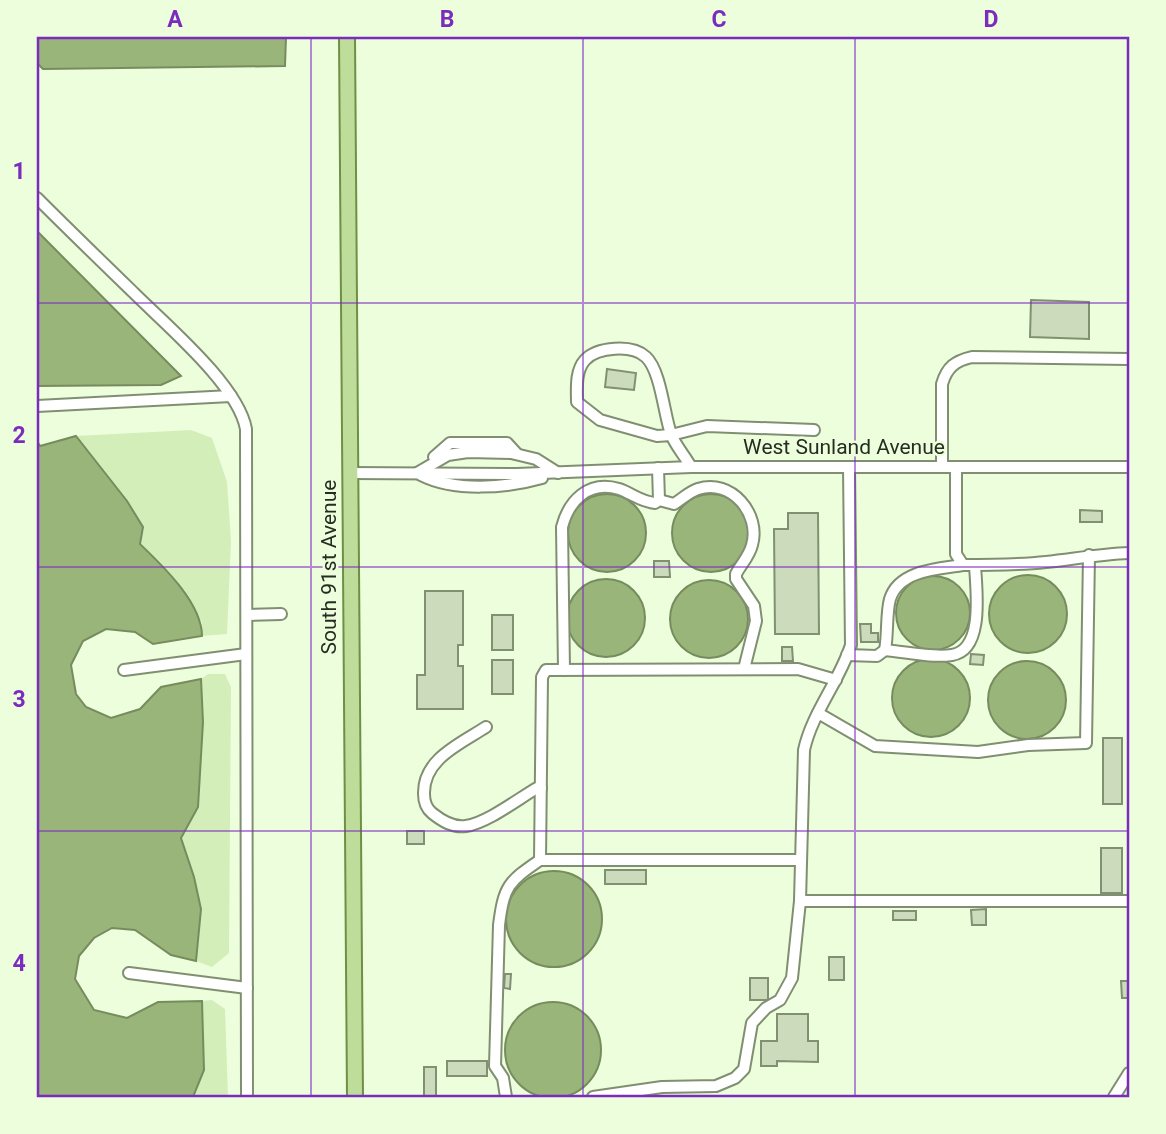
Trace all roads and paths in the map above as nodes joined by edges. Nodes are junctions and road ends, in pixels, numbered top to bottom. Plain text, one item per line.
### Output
1 (348, 37) edge
2 (37, 198) edge
3 (1129, 359) edge
4 (231, 396) junction
5 (37, 406) edge
6 (814, 430) dead end
7 (671, 435) junction
8 (691, 467) junction
9 (849, 467) junction
10 (942, 467) junction
11 (956, 467) junction
12 (1129, 467) edge
13 (658, 468) junction
14 (350, 473) junction
15 (416, 473) junction
16 (558, 473) junction
17 (659, 500) junction
18 (1129, 553) edge
19 (1089, 555) junction
20 (969, 565) junction
21 (281, 614) dead end
22 (247, 615) junction
23 (886, 650) junction
24 (246, 654) junction
25 (847, 655) junction
26 (744, 669) junction
27 (124, 670) dead end
28 (564, 670) junction
29 (836, 680) junction
30 (818, 713) junction
31 (486, 727) dead end
32 (541, 788) junction
33 (540, 860) junction
34 (801, 860) junction
35 (800, 901) junction
36 (1129, 901) edge
37 (129, 973) dead end
38 (247, 988) junction
39 (1129, 1073) edge
40 (247, 1097) edge
41 (355, 1097) edge
42 (506, 1097) edge
43 (593, 1097) edge
44 (1114, 1097) edge

1 - 14 main road, South 91st Avenue
2 - 4 street
3 - 10 street
4 - 5 street
4 - 22 street
6 - 7 street
7 - 7 street
7 - 8 street
8 - 9 street, West Sunland Avenue
8 - 13 street, West Sunland Avenue
9 - 10 street, West Sunland Avenue
9 - 25 street
10 - 11 street, West Sunland Avenue
11 - 12 street, West Sunland Avenue
11 - 20 street
13 - 16 street, West Sunland Avenue
13 - 17 street
14 - 15 street, West Sunland Avenue
14 - 41 main road, South 91st Avenue
15 - 16 street, West Sunland Avenue
15 - 16 street, West Sunland Avenue
17 - 26 street
17 - 28 street
18 - 19 street
19 - 20 street
19 - 30 street
20 - 23 street
20 - 23 street
21 - 22 street
22 - 24 street
23 - 25 street
24 - 27 street
24 - 38 street
25 - 29 street
26 - 28 street
26 - 29 street
28 - 32 street
29 - 30 street
30 - 34 street
31 - 32 street
32 - 33 street
33 - 34 street
33 - 42 street
34 - 35 street
35 - 36 street
35 - 43 street
37 - 38 street
38 - 40 street
39 - 44 street

